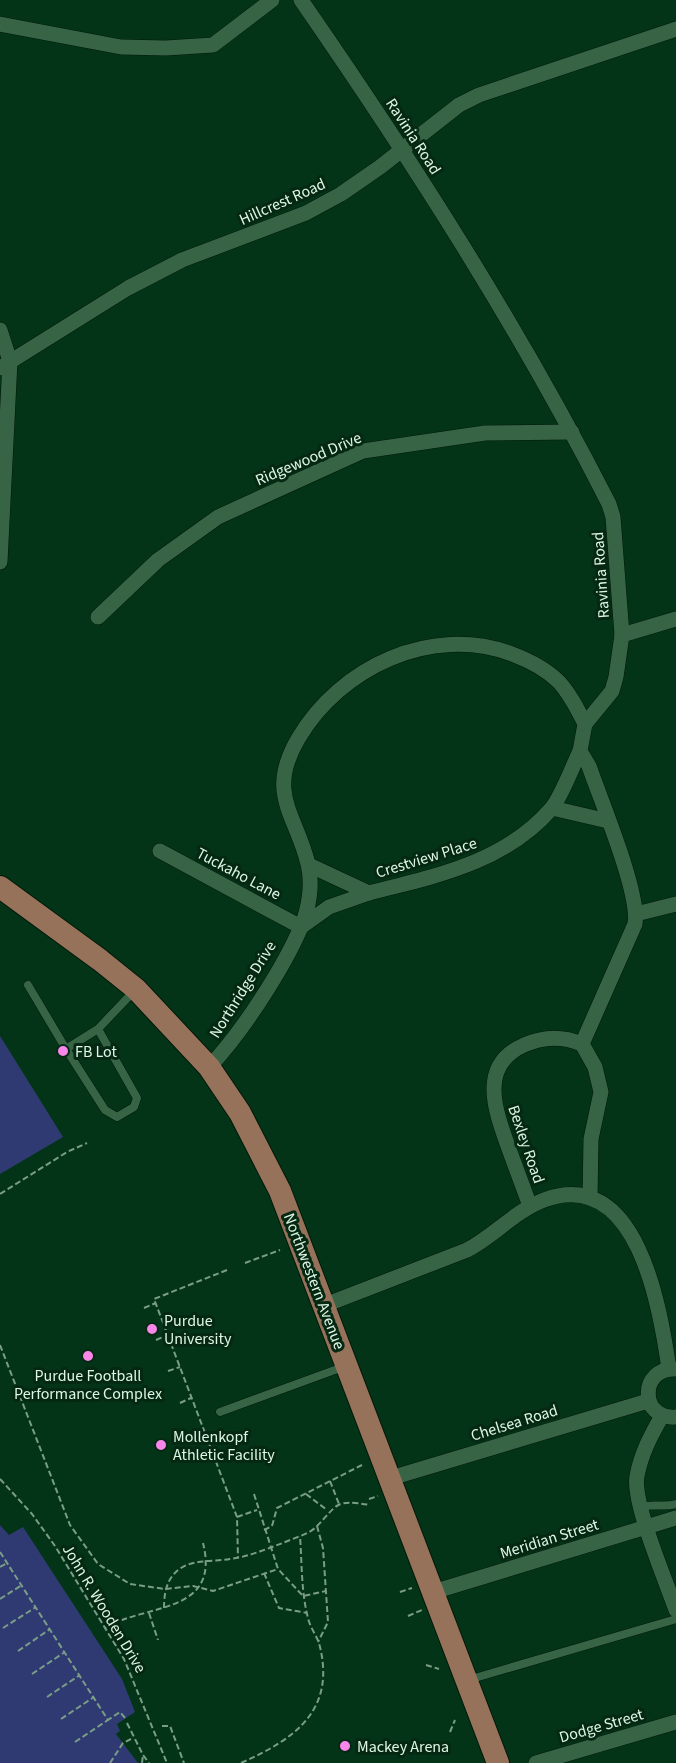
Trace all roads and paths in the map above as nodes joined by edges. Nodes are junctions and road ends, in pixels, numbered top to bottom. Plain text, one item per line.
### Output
1 (272, 0) edge
2 (301, 0) edge
3 (0, 24) edge
4 (676, 29) edge
5 (403, 148) junction
6 (0, 330) edge
7 (5, 365) edge
8 (572, 432) junction
9 (0, 561) edge
10 (98, 617) dead end
11 (676, 619) edge
12 (622, 635) junction
13 (585, 724) junction
14 (580, 751) junction
15 (552, 808) junction
16 (608, 821) junction
17 (160, 851) dead end
18 (309, 865) junction
19 (0, 887) edge
20 (369, 893) junction
21 (676, 904) edge
22 (636, 914) junction
23 (301, 927) junction
24 (28, 986) dead end
25 (136, 989) junction
26 (98, 1029) junction
27 (582, 1044) junction
28 (66, 1049) junction
29 (208, 1066) junction
30 (87, 1143) dead end
31 (0, 1194) edge
32 (590, 1198) junction
33 (530, 1206) junction
34 (280, 1250) dead end
35 (245, 1263) dead end
36 (227, 1270) dead end
37 (156, 1303) junction
38 (325, 1305) junction
39 (144, 1308) dead end
40 (168, 1335) junction
41 (156, 1340) dead end
42 (0, 1345) edge
43 (347, 1365) junction
44 (180, 1367) junction
45 (673, 1369) edge
46 (168, 1371) dead end
47 (192, 1398) junction
48 (648, 1401) junction
49 (180, 1403) dead end
50 (220, 1412) dead end
51 (669, 1417) edge
52 (362, 1465) dead end
53 (0, 1479) edge
54 (330, 1481) junction
55 (386, 1486) junction
56 (254, 1494) dead end
57 (306, 1494) junction
58 (369, 1499) dead end
59 (339, 1504) junction
60 (676, 1504) edge
61 (370, 1505) dead end
62 (641, 1507) junction
63 (258, 1510) junction
64 (328, 1511) junction
65 (237, 1517) junction
66 (676, 1518) edge
67 (317, 1526) junction
68 (648, 1527) junction
69 (264, 1530) junction
70 (300, 1536) junction
71 (203, 1543) dead end
72 (269, 1548) junction
73 (0, 1552) edge
74 (238, 1558) junction
75 (208, 1562) junction
76 (7, 1563) junction
77 (0, 1567) edge
78 (278, 1569) junction
79 (264, 1573) junction
80 (22, 1585) junction
81 (199, 1587) junction
82 (165, 1589) junction
83 (327, 1591) junction
84 (400, 1592) dead end
85 (303, 1596) junction
86 (424, 1596) junction
87 (0, 1599) edge
88 (36, 1607) junction
89 (164, 1608) junction
90 (676, 1610) edge
91 (149, 1613) junction
92 (307, 1613) junction
93 (408, 1616) dead end
94 (676, 1619) edge
95 (3, 1628) dead end
96 (105, 1628) junction
97 (50, 1629) junction
98 (158, 1640) dead end
99 (318, 1642) junction
100 (18, 1651) dead end
101 (65, 1652) junction
102 (426, 1665) dead end
103 (439, 1669) dead end
104 (32, 1674) dead end
105 (80, 1675) junction
106 (466, 1681) junction
107 (47, 1697) dead end
108 (94, 1697) junction
109 (125, 1718) dead end
110 (61, 1719) dead end
111 (108, 1720) junction
112 (456, 1720) dead end
113 (676, 1722) edge
114 (128, 1724) dead end
115 (162, 1726) dead end
116 (450, 1732) dead end
117 (131, 1739) dead end
118 (75, 1742) dead end
119 (143, 1755) junction
120 (110, 1763) edge
121 (142, 1763) edge
122 (150, 1763) edge
123 (167, 1763) edge
124 (184, 1763) edge
125 (241, 1763) edge
126 (498, 1763) edge
127 (536, 1763) edge

1 - 3 street
2 - 5 street, Ravinia Road
4 - 5 street, Hillcrest Road
5 - 7 street, Hillcrest Road
5 - 8 street, Ravinia Road
6 - 7 street
7 - 9 street
8 - 10 street, Ridgewood Drive
8 - 12 street, Ravinia Road
11 - 12 street
12 - 13 street, Ravinia Road
13 - 14 street, Ravinia Road
13 - 18 street, Northridge Drive
14 - 15 street, Crestview Place
14 - 16 street
15 - 16 street
15 - 20 street, Crestview Place
16 - 22 street
17 - 23 street, Tuckaho Lane
18 - 20 street, Crestview Place
18 - 23 street, Northridge Drive
19 - 25 main road, Northwestern Avenue
20 - 23 street, Northridge Drive
21 - 22 street
22 - 27 street
23 - 29 street, Northridge Drive
24 - 28 lane
25 - 26 lane
25 - 29 main road, Northwestern Avenue
26 - 28 lane
26 - 28 lane
27 - 32 street
27 - 33 street, Bexley Road
29 - 38 main road, Northwestern Avenue
30 - 31 path
32 - 33 street
32 - 45 street
33 - 38 street, Bexley Road
34 - 35 path
36 - 37 path
37 - 39 path
37 - 40 path
38 - 43 main road, Northwestern Avenue
40 - 41 path
40 - 44 path
42 - 82 path
43 - 50 lane
43 - 55 main road, Northwestern Avenue
44 - 46 path
44 - 47 path
45 - 48 street
47 - 49 path
47 - 65 path
48 - 51 street
48 - 55 street, Chelsea Road
51 - 62 street
52 - 54 path
53 - 96 path, John R. Wooden Drive
54 - 57 path
54 - 59 path
55 - 58 path
55 - 86 main road, Northwestern Avenue
56 - 63 path
57 - 64 path
57 - 69 path
59 - 61 path
59 - 64 path
60 - 62 lane
62 - 68 street
63 - 65 path
63 - 69 path
64 - 67 path
65 - 74 path
66 - 68 street, Meridian Street
67 - 70 path
67 - 83 path
68 - 86 street, Meridian Street
68 - 90 street
69 - 72 path
70 - 72 path
70 - 85 path
71 - 75 path
72 - 74 path
72 - 78 path
73 - 76 path
74 - 75 path
75 - 81 path
75 - 82 path
76 - 77 path
76 - 80 path
78 - 79 path
78 - 85 path
79 - 81 path
79 - 92 path
80 - 87 path
80 - 88 path
81 - 82 path
81 - 89 path
82 - 89 path
83 - 85 path
83 - 99 path
84 - 86 path
85 - 92 path
86 - 93 path
86 - 106 main road, Northwestern Avenue
88 - 95 path
88 - 97 path
89 - 91 path
91 - 96 path
91 - 98 path
92 - 99 path
94 - 106 lane
96 - 123 path, John R. Wooden Drive
97 - 100 path
97 - 101 path
99 - 125 path
101 - 104 path
101 - 105 path
102 - 103 path
105 - 107 path
105 - 108 path
106 - 126 main road, Northwestern Avenue
108 - 110 path
108 - 111 path
109 - 111 path
111 - 118 path
112 - 116 path
113 - 127 street, Dodge Street
114 - 119 path
115 - 124 path
117 - 120 path
119 - 121 path
119 - 122 path

